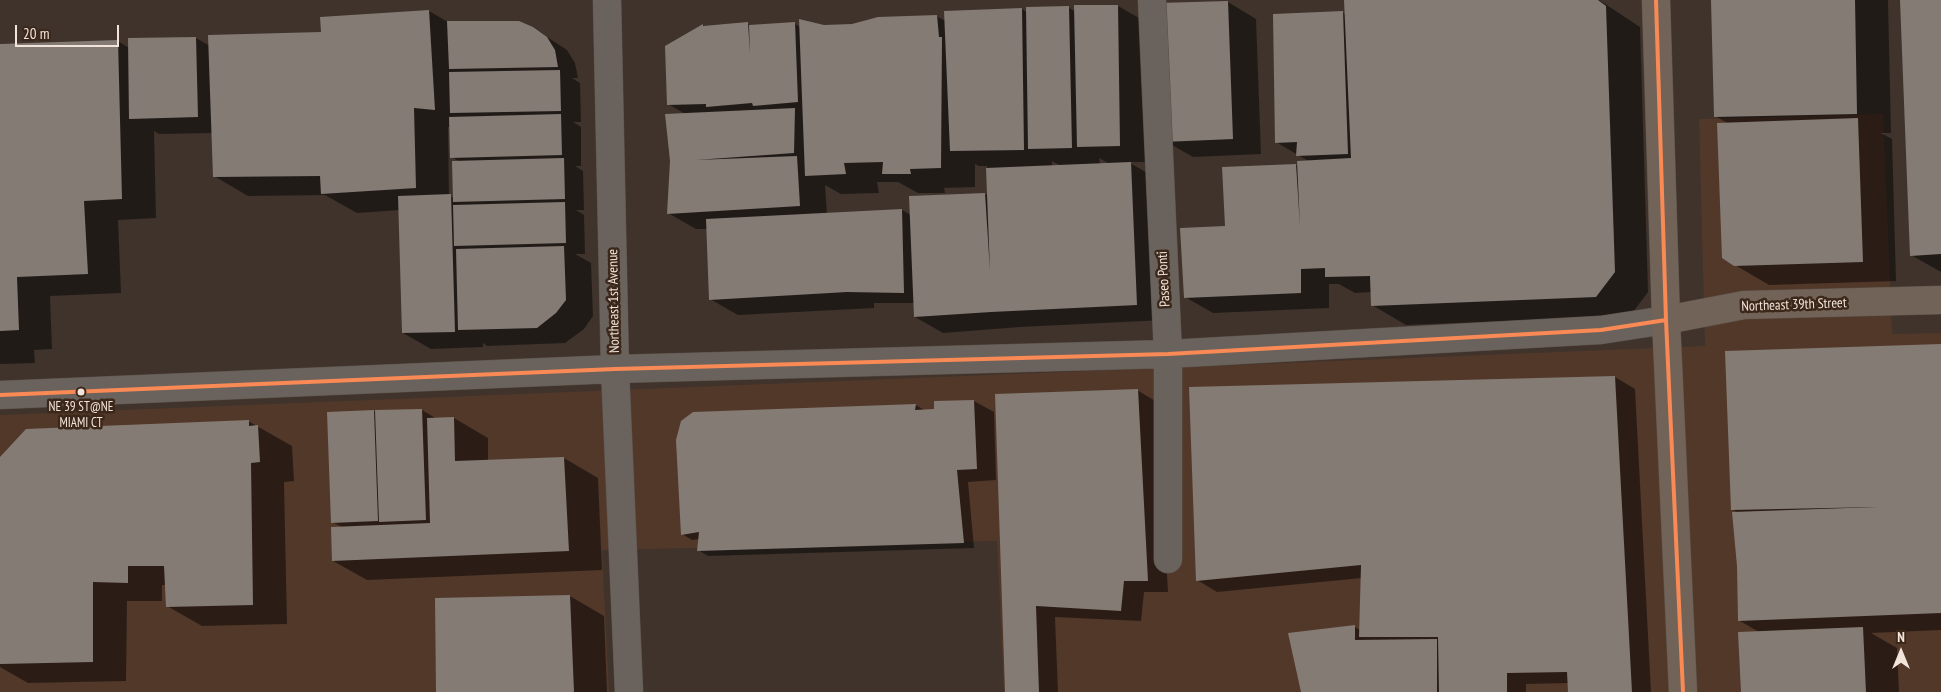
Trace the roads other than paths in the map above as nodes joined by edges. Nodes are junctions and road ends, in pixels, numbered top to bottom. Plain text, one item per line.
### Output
1 (607, 0) edge
2 (1152, 0) edge
3 (1656, 0) edge
4 (1941, 300) edge
5 (1666, 320) junction
6 (1168, 354) junction
7 (615, 369) junction
8 (0, 395) edge
9 (1168, 559) dead end
10 (629, 692) edge
11 (1683, 692) edge

1 - 7 street, Northeast 1st Avenue
2 - 6 street, Paseo Ponti
3 - 5 main road
4 - 5 main road, Northeast 39th Street
5 - 6 street, Northeast 39th Street
5 - 11 main road
6 - 7 street, Northeast 39th Street
6 - 9 street, Paseo Ponti
7 - 8 street, Northeast 39th Street
7 - 10 street, Northeast 1st Avenue

